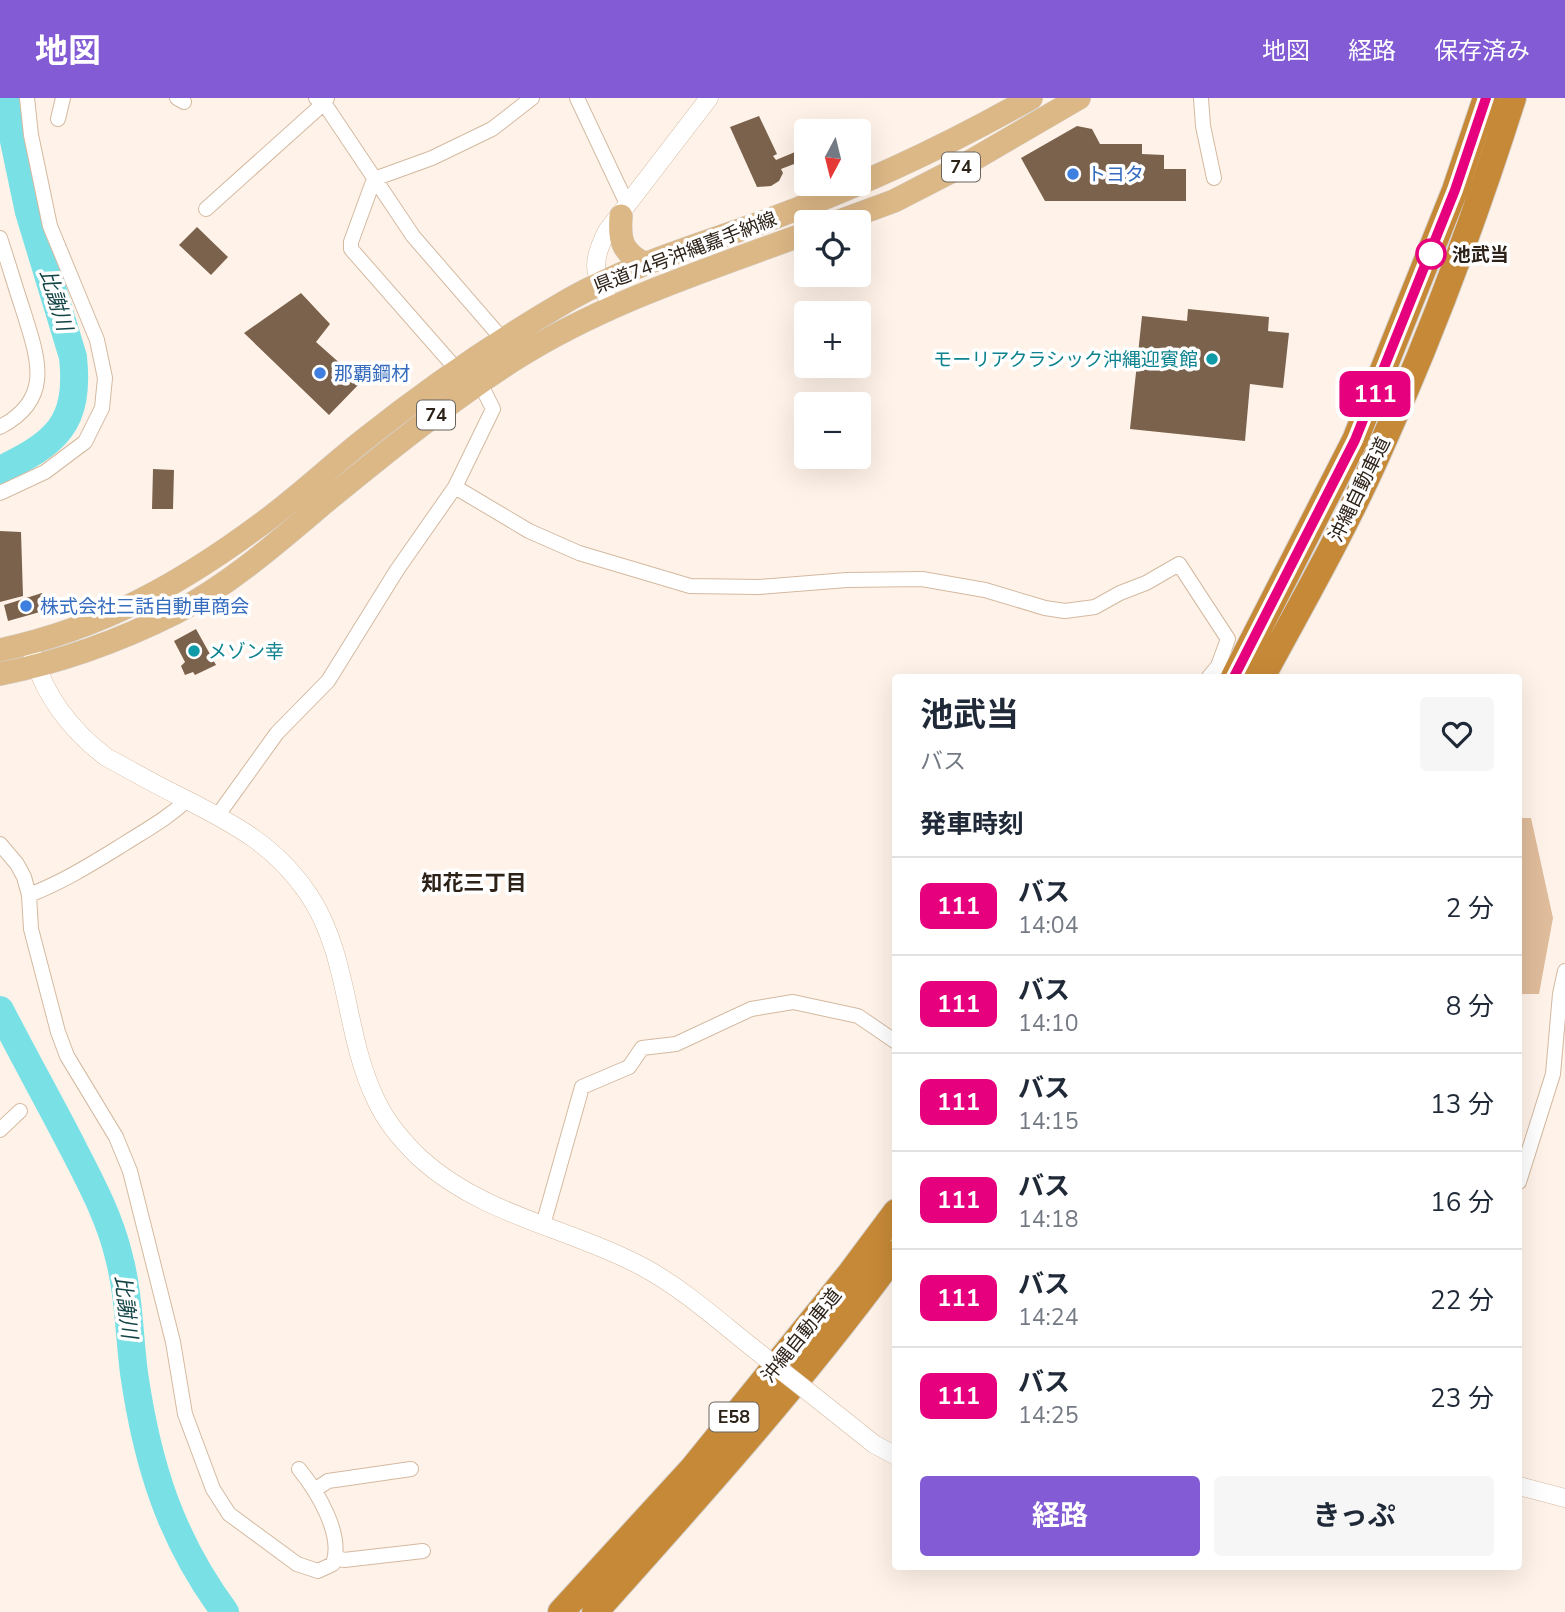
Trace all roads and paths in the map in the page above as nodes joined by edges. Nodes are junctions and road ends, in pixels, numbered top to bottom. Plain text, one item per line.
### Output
1 (27, 98) edge
2 (63, 98) edge
3 (532, 98) edge
4 (577, 98) edge
5 (709, 98) edge
6 (1031, 98) edge
7 (1079, 98) edge
8 (1201, 98) edge
9 (1486, 98) edge
10 (1513, 98) edge
11 (323, 100) edge
12 (58, 120) dead end
13 (1214, 178) dead end
14 (374, 179) junction
15 (206, 209) dead end
16 (869, 210) edge
17 (624, 211) junction
18 (0, 238) edge
19 (794, 238) edge
20 (645, 264) junction
21 (600, 284) junction
22 (612, 307) junction
23 (504, 341) junction
24 (458, 371) junction
25 (480, 383) junction
26 (0, 427) edge
27 (455, 487) junction
28 (0, 494) edge
29 (29, 644) junction
30 (0, 650) edge
31 (36, 667) junction
32 (0, 674) edge
33 (1211, 674) edge
34 (1236, 674) edge
35 (1264, 674) edge
36 (187, 800) junction
37 (218, 815) junction
38 (0, 844) edge
39 (29, 895) junction
40 (1565, 971) edge
41 (892, 1039) edge
42 (20, 1111) dead end
43 (0, 1130) edge
44 (1522, 1172) edge
45 (892, 1217) edge
46 (543, 1225) junction
47 (892, 1259) edge
48 (892, 1454) edge
49 (299, 1469) dead end
50 (411, 1469) dead end
51 (1522, 1487) edge
52 (316, 1489) junction
53 (1565, 1498) edge
54 (423, 1551) dead end
55 (335, 1558) junction
56 (561, 1612) edge
57 (595, 1612) edge

1 - 28 street
2 - 12 street
3 - 14 street
4 - 17 street
5 - 17 street
6 - 20 main road, 県道74号沖縄嘉手納線 / 74
7 - 16 main road, 74
8 - 13 street
9 - 34 highway, 沖縄自動車道
10 - 35 highway, 沖縄自動車道
11 - 14 street
11 - 15 street
14 - 23 street
14 - 24 street
17 - 20 main road
17 - 21 street
18 - 26 street
19 - 22 main road, 県道74号沖縄嘉手納線 / 74
20 - 21 main road, 県道74号沖縄嘉手納線 / 74
21 - 22 street
21 - 23 main road, 県道74号沖縄嘉手納線 / 74
22 - 25 main road, 県道74号沖縄嘉手納線 / 74
23 - 24 main road, 県道74号沖縄嘉手納線 / 74
24 - 29 main road, 県道74号沖縄嘉手納線 / 74
25 - 27 street
25 - 31 main road, 県道74号沖縄嘉手納線 / 74
27 - 33 street
27 - 37 street
29 - 30 main road, 県道74号沖縄嘉手納線 / 74
29 - 31 street
31 - 32 main road, 県道74号沖縄嘉手納線 / 74
31 - 36 street
36 - 37 street
36 - 39 street
37 - 46 street
38 - 39 street
39 - 55 street
40 - 44 street
41 - 46 street
42 - 43 street
45 - 56 highway, 沖縄自動車道 / E58
46 - 48 street, bridge
47 - 57 highway, 沖縄自動車道 / E58
49 - 52 street
50 - 52 street
51 - 53 street
52 - 55 street
54 - 55 street

